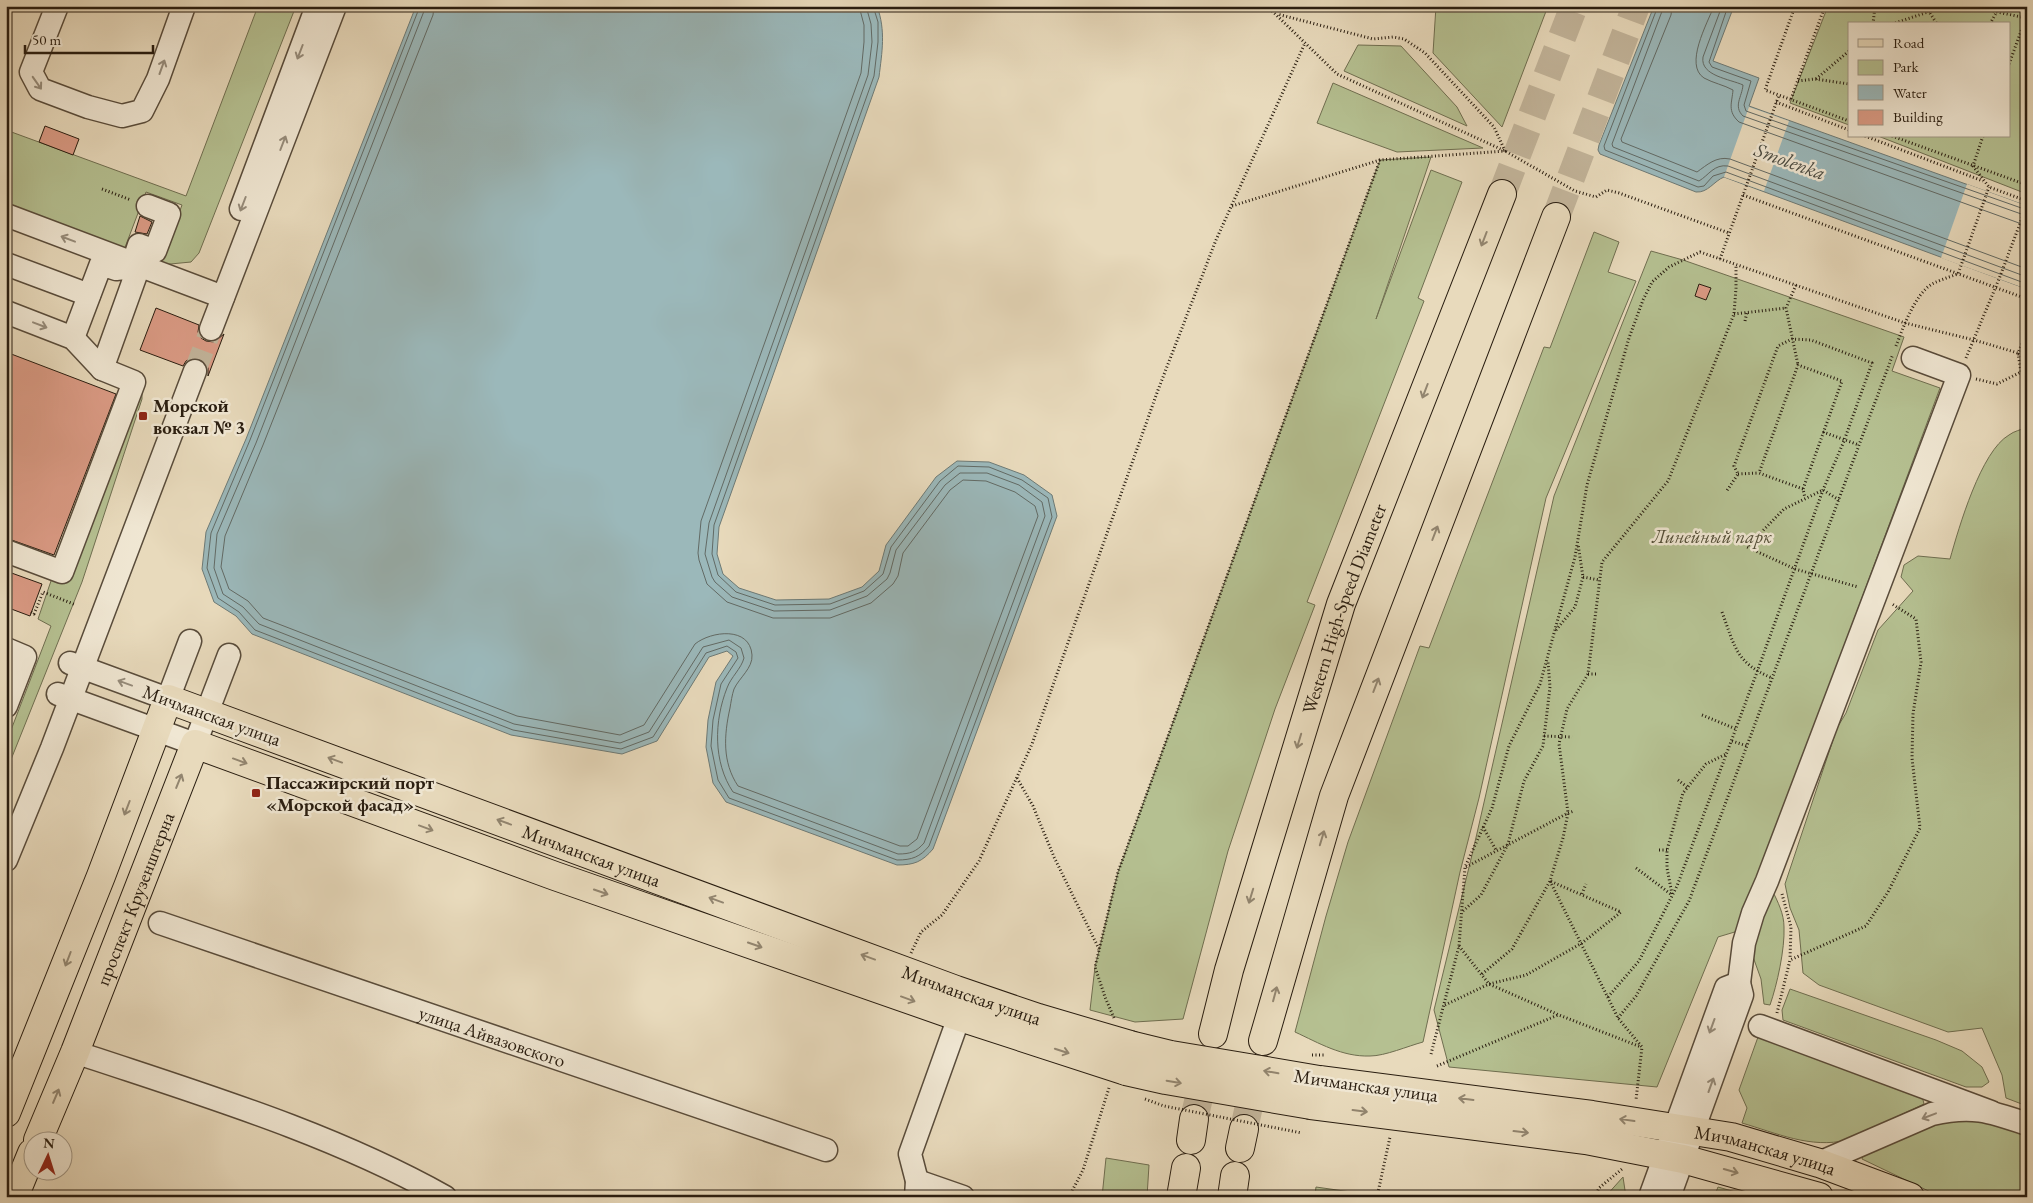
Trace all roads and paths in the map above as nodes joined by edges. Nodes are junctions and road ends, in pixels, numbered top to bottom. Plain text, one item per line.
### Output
1 (57, 6) edge
2 (184, 6) edge
3 (317, 6) edge
4 (335, 6) edge
5 (1267, 6) edge
6 (1795, 6) edge
7 (1825, 6) edge
8 (1875, 6) edge
9 (1918, 6) edge
10 (1946, 6) edge
11 (1969, 6) edge
12 (2000, 6) edge
13 (1997, 11) junction
14 (1930, 13) junction
15 (1277, 14) junction
16 (2026, 17) edge
17 (1873, 22) edge
18 (1898, 22) edge
19 (1936, 22) edge
20 (1991, 22) edge
21 (1305, 43) junction
22 (1848, 53) edge
23 (2010, 61) edge
24 (1815, 79) junction
25 (1798, 81) junction
26 (1848, 84) edge
27 (1778, 95) junction
28 (1791, 100) junction
29 (1776, 102) junction
30 (1848, 121) edge
31 (1848, 130) edge
32 (1870, 138) edge
33 (1902, 138) edge
34 (1982, 138) edge
35 (1505, 151) junction
36 (1380, 160) junction
37 (1973, 166) junction
38 (1983, 181) junction
39 (2027, 185) edge
40 (1989, 187) junction
41 (102, 189) dead end
42 (1502, 194) tunnel mouth
43 (1743, 195) junction
44 (2027, 203) edge
45 (148, 206) joint
46 (1231, 206) junction
47 (6, 215) edge
48 (1556, 217) tunnel mouth
49 (1729, 233) junction
50 (1720, 259) junction
51 (118, 262) junction
52 (6, 264) edge
53 (1736, 264) junction
54 (1958, 274) junction
55 (1796, 285) junction
56 (1996, 287) junction
57 (217, 294) junction
58 (89, 295) junction
59 (2027, 298) edge
60 (1786, 308) junction
61 (6, 312) edge
62 (1748, 312) junction
63 (1734, 314) junction
64 (1745, 321) dead end
65 (1905, 323) junction
66 (204, 327) tunnel mouth
67 (2027, 332) edge
68 (73, 338) junction
69 (1792, 339) junction
70 (1974, 340) junction
71 (2018, 354) junction
72 (1913, 358) dead end
73 (2027, 358) edge
74 (1798, 365) junction
75 (188, 368) tunnel mouth
76 (102, 369) junction
77 (1959, 375) junction
78 (1823, 432) junction
79 (1844, 441) junction
80 (1859, 445) junction
81 (1759, 473) junction
82 (1738, 474) junction
83 (1803, 488) junction
84 (1822, 490) junction
85 (1726, 492) dead end
86 (1806, 498) junction
87 (1838, 500) junction
88 (1640, 515) junction
89 (1642, 521) dead end
90 (1577, 540) junction
91 (6, 551) edge
92 (1795, 569) junction
93 (1811, 572) junction
94 (1583, 577) junction
95 (1599, 580) junction
96 (1876, 592) junction
97 (76, 605) dead end
98 (31, 612) dead end
99 (1722, 612) dead end
100 (1554, 632) junction
101 (190, 641) dead end
102 (6, 649) edge
103 (228, 655) dead end
104 (1547, 658) junction
105 (76, 665) junction
106 (1757, 672) junction
107 (1588, 674) junction
108 (1598, 674) dead end
109 (1772, 678) junction
110 (64, 696) junction
111 (168, 699) junction
112 (6, 706) edge
113 (206, 713) junction
114 (1702, 715) dead end
115 (1736, 729) junction
116 (157, 730) junction
117 (1544, 736) junction
118 (1560, 736) junction
119 (1572, 737) dead end
120 (1732, 741) junction
121 (195, 744) junction
122 (1747, 746) junction
123 (1727, 754) junction
124 (1017, 778) junction
125 (1678, 780) dead end
126 (1687, 788) junction
127 (1574, 811) dead end
128 (1568, 813) junction
129 (6, 822) edge
130 (1483, 827) junction
131 (1508, 844) junction
132 (1496, 850) junction
133 (1659, 850) dead end
134 (1667, 850) junction
135 (6, 860) edge
136 (1465, 867) junction
137 (1636, 868) dead end
138 (1550, 881) junction
139 (1767, 881) junction
140 (1586, 884) dead end
141 (1582, 894) junction
142 (1672, 895) junction
143 (1462, 911) junction
144 (160, 923) dead end
145 (1582, 943) junction
146 (1460, 946) junction
147 (1099, 950) junction
148 (909, 957) dead end
149 (1790, 960) junction
150 (1482, 974) junction
151 (1488, 984) junction
152 (1608, 997) junction
153 (1444, 1006) junction
154 (1559, 1015) junction
155 (959, 1017) junction
156 (1618, 1018) junction
157 (1767, 1024) joint
158 (1213, 1034) tunnel mouth
159 (1262, 1041) tunnel mouth
160 (1642, 1047) junction
161 (75, 1052) junction
162 (1431, 1054) dead end
163 (1121, 1057) junction
164 (1436, 1066) dead end
165 (1315, 1093) junction
166 (1140, 1098) dead end
167 (1636, 1100) dead end
168 (1991, 1112) junction
169 (6, 1113) edge
170 (2027, 1124) edge
171 (1684, 1129) junction
172 (42, 1130) edge
173 (1302, 1133) dead end
174 (1390, 1136) dead end
175 (826, 1150) dead end
176 (1674, 1157) junction
177 (1819, 1163) junction
178 (1625, 1166) dead end
179 (1186, 1168) dead end
180 (22, 1177) edge
181 (916, 1189) edge
182 (14, 1197) edge
183 (445, 1197) edge
184 (963, 1197) edge
185 (1069, 1197) edge
186 (1182, 1197) edge
187 (1377, 1197) edge
188 (1595, 1197) edge
189 (1650, 1197) edge
190 (1669, 1197) edge
191 (1819, 1197) edge
192 (1910, 1197) edge

1 -> 2 street
3 -> 57 street
57 -> 4 street
5 - 15 path
6 - 27 path
7 - 25 path
8 - 17 path
9 - 14 path
10 - 14 path
11 - 13 path
12 - 13 path
13 - 16 path
13 - 20 path
14 - 18 path
14 - 19 path
15 - 21 path
15 - 35 path
16 - 23 path
21 - 35 path
21 - 46 path
22 - 24 path
24 - 25 path
24 - 26 path
25 - 28 path
27 - 28 path
27 - 29 path
28 - 30 path
29 - 31 path
29 - 43 path
32 - 38 path
33 - 37 path
34 - 37 path
35 - 36 path
35 - 49 path
36 - 46 path
36 - 147 path
37 - 38 path
37 - 39 path
38 - 40 path
40 - 44 path
40 - 54 path
41 - 45 path
42 -> 158 main road, Western High-Speed Diameter
43 - 49 path
43 - 54 path
44 - 56 path
45 - 51 street
46 - 124 path
51 -> 47 street
159 -> 48 main road
49 - 50 path
50 - 53 path
50 - 90 path
51 - 57 street
51 - 58 street
51 - 76 street
52 - 58 street
53 - 55 path
53 - 63 path
54 - 56 path
54 - 65 path
55 - 60 path
55 - 65 path
56 - 59 path
56 - 70 path
57 - 66 street
58 - 68 street
60 - 62 path
60 - 69 path
61 -> 68 street
62 - 63 path
62 - 64 path
63 - 88 path
65 - 70 path
65 - 80 path
67 - 71 path
68 - 76 street
69 - 74 path
69 - 79 path
69 - 82 path
70 - 71 path
70 - 77 path
71 - 73 path
71 - 77 path
72 - 77 street
74 - 78 path
74 - 81 path
75 - 105 street
76 - 91 street
77 - 96 street
78 - 79 path
78 - 83 path
79 - 80 path
79 - 84 path
80 - 87 path
81 - 82 path
81 - 83 path
82 - 85 path
83 - 86 path
84 - 86 path
84 - 87 path
84 - 92 path
86 - 92 path
87 - 93 path
88 - 89 path
88 - 95 path
90 - 94 path
90 - 100 path
92 - 93 path
92 - 106 path
93 - 96 path
93 - 109 path
94 - 95 path
94 - 100 path
95 - 107 path
96 - 139 street
96 - 149 path
97 - 98 path
99 - 106 path
100 - 104 path
101 - 111 street, проспект Крузенштерна
102 - 112 street
103 - 113 street, проспект Крузенштерна
104 - 117 path
104 - 130 path
105 - 110 street
111 -> 105 street, Мичманская улица
106 - 109 path
106 - 115 path
107 - 108 path
107 - 118 path
109 - 122 path
110 - 116 street, Мичманская улица
110 - 129 street
110 - 135 street
111 - 113 main road, Мичманская улица
111 - 116 main road, проспект Крузенштерна
113 - 121 street, проспект Крузенштерна
163 -> 113 main road, Мичманская улица
114 - 115 path
115 - 120 path
116 - 121 street, Мичманская улица
116 -> 169 main road, проспект Крузенштерна
117 - 118 path
117 - 131 path
118 - 119 path
118 - 128 path
120 - 122 path
120 - 123 path
121 -> 155 main road, Мичманская улица
161 -> 121 main road, проспект Крузенштерна
122 - 156 path
123 - 126 path
123 - 142 path
124 - 147 path
124 - 148 path
125 - 126 path
126 - 134 path
127 - 128 path
128 - 131 path
128 - 138 path
130 - 132 path
130 - 136 path
131 - 132 path
131 - 143 path
132 - 136 path
133 - 134 path
134 - 142 path
136 - 143 path
137 - 142 path
138 - 141 path
138 - 145 path
138 - 150 path
139 - 149 path
139 - 171 street
140 - 141 path
141 - 145 path
142 - 152 path
143 - 146 path
144 - 175 street, улица Айвазовского
145 - 151 path
145 - 152 path
146 - 150 path
146 - 153 path
147 - 163 path
149 - 157 path
150 - 151 path
151 - 153 path
151 - 154 path
152 - 156 path
153 - 162 path
154 - 160 path
154 - 164 path
155 -> 163 main road, Мичманская улица
155 - 181 street
156 - 160 path
157 - 168 street
160 - 167 path
172 -> 161 main road, проспект Крузенштерна
161 - 183 street
163 - 165 main road, Мичманская улица, bridge
163 - 185 path
171 -> 165 main road, Мичманская улица
165 -> 176 main road, Мичманская улица
166 - 173 path, bridge
168 - 170 street
168 -> 177 street
171 - 176 street
171 - 177 main road, Мичманская улица
174 - 187 path
176 - 189 street
176 - 190 street
176 -> 191 main road, Мичманская улица
177 - 192 main road, Мичманская улица
178 - 188 path
179 - 186 main road
180 - 182 main road
181 - 184 street

